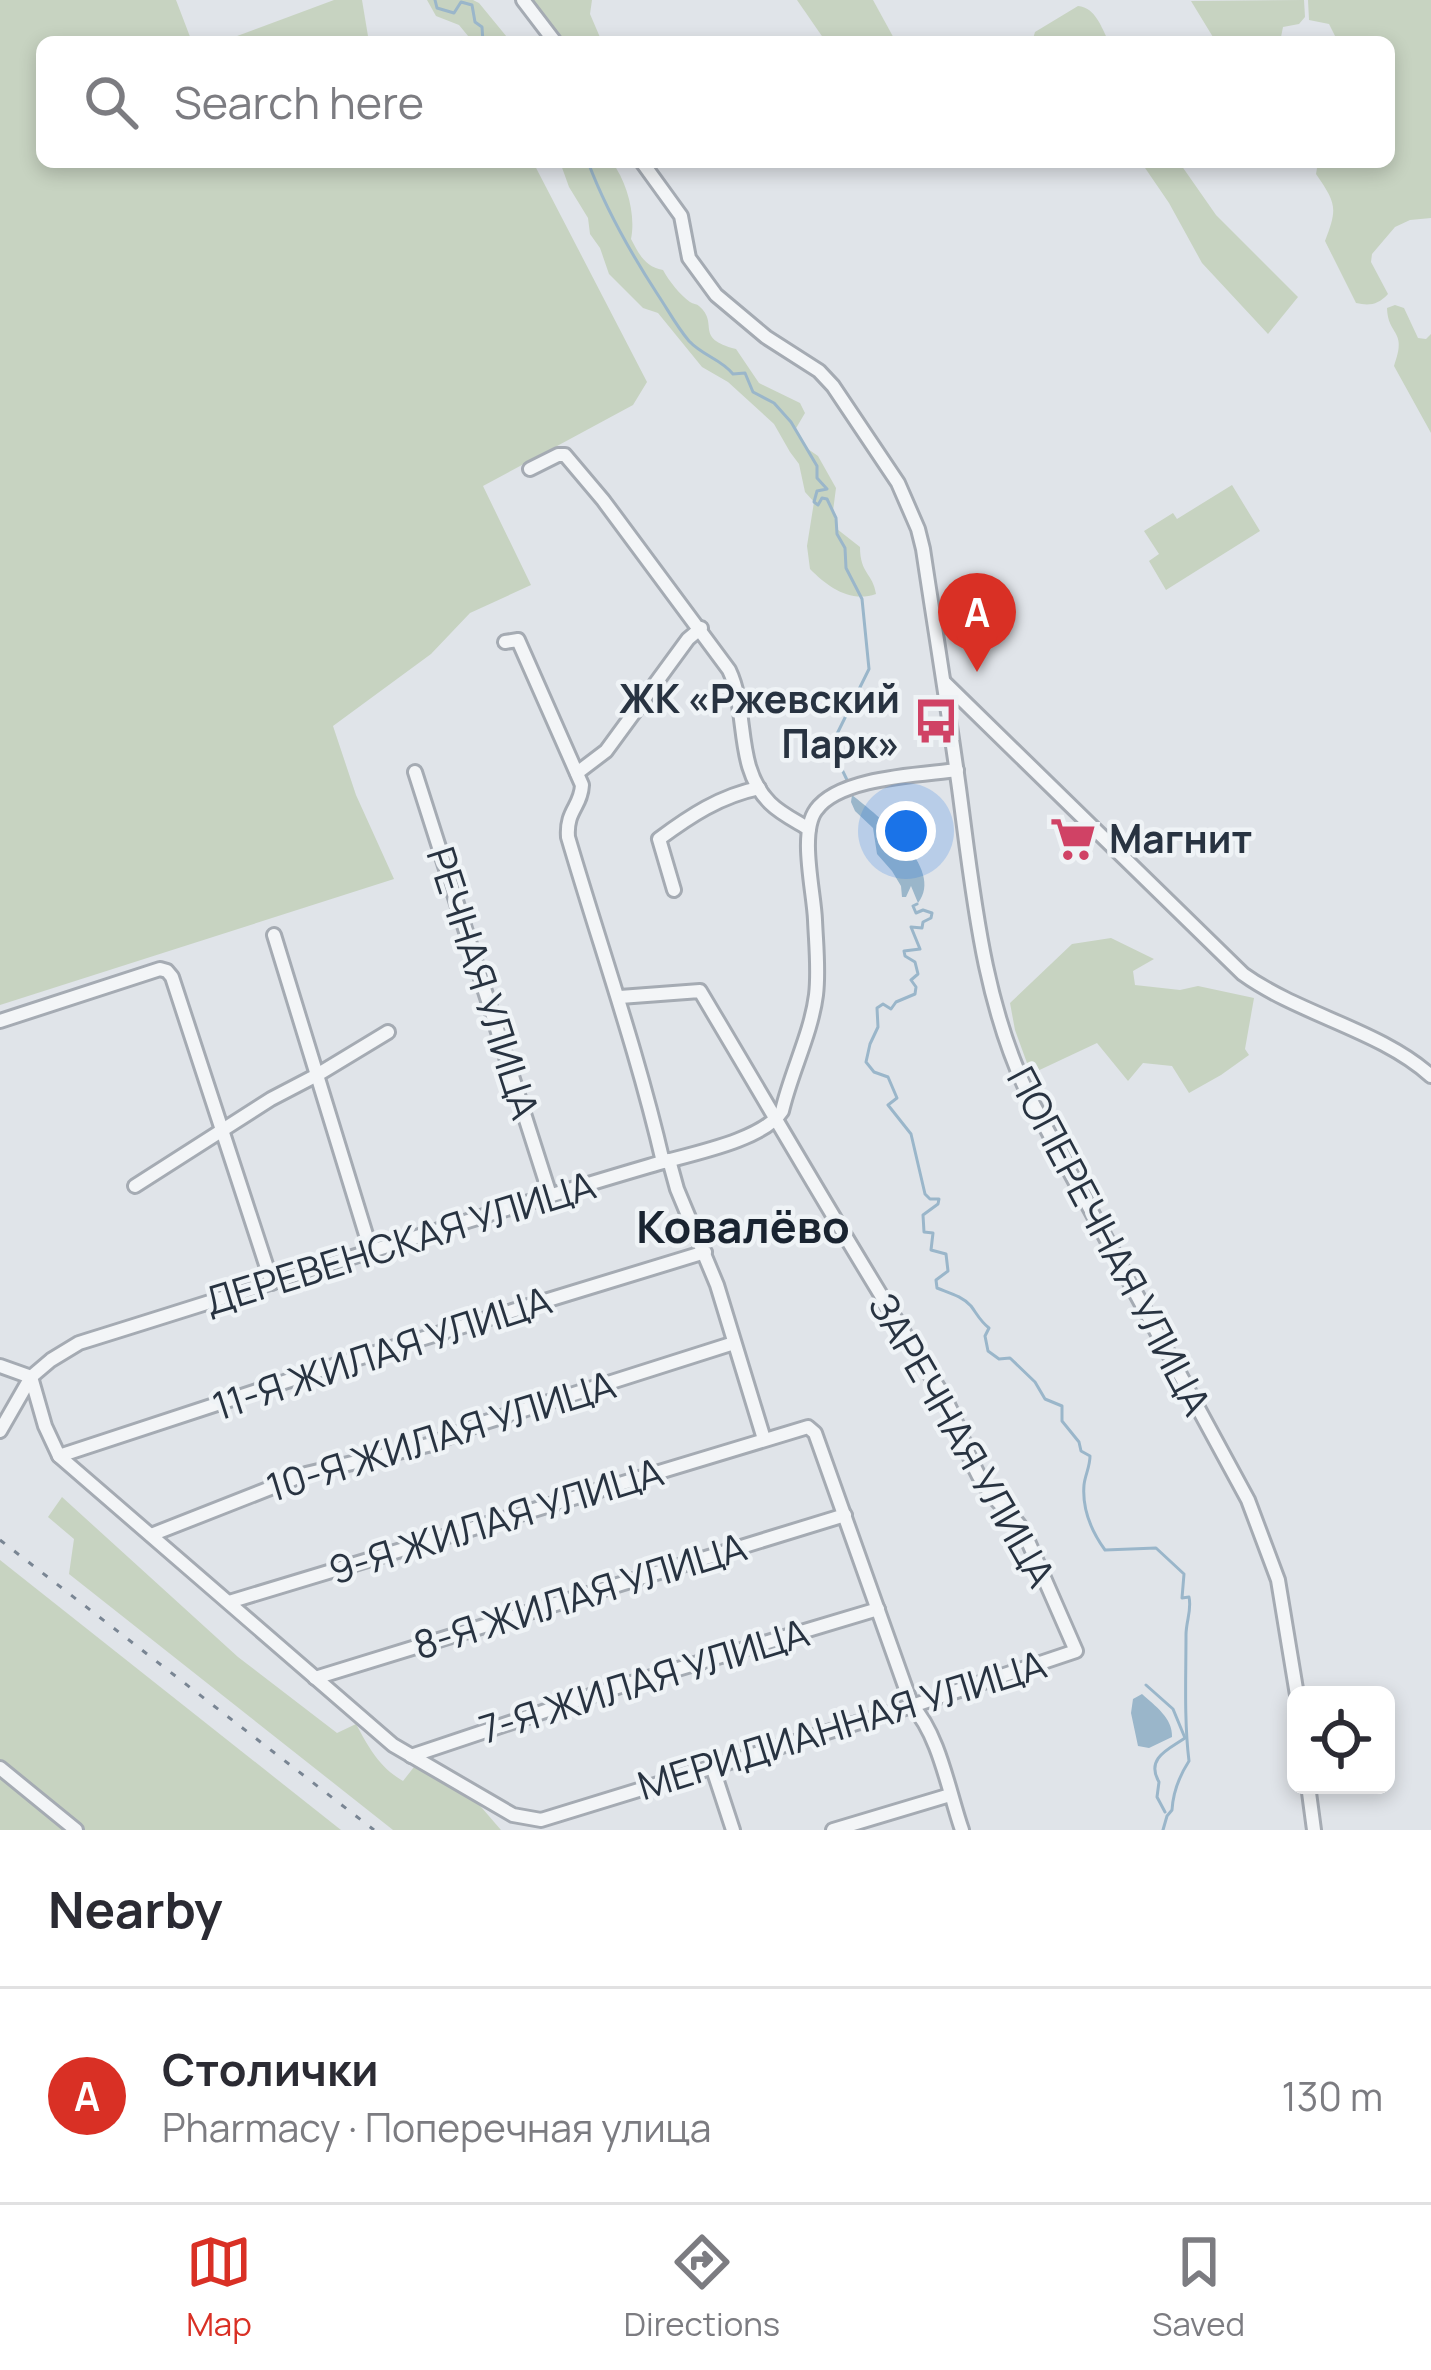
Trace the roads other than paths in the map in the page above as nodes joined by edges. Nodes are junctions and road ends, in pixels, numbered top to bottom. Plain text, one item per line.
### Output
1 (523, 0) edge
2 (550, 36) edge
3 (646, 168) edge
4 (530, 469) dead end
5 (700, 628) junction
6 (505, 642) dead end
7 (943, 681) junction
8 (971, 709) junction
9 (947, 712) junction
10 (956, 770) junction
11 (415, 772) dead end
12 (577, 772) junction
13 (759, 788) junction
14 (809, 830) junction
15 (674, 890) dead end
16 (274, 934) dead end
17 (620, 997) junction
18 (0, 1021) edge
19 (388, 1032) dead end
20 (317, 1076) junction
21 (1431, 1076) edge
22 (776, 1121) junction
23 (221, 1132) junction
24 (666, 1161) junction
25 (135, 1186) dead end
26 (550, 1195) junction
27 (371, 1251) junction
28 (705, 1252) junction
29 (272, 1283) junction
30 (734, 1343) junction
31 (0, 1366) edge
32 (31, 1377) junction
33 (0, 1431) edge
34 (764, 1439) junction
35 (59, 1456) junction
36 (845, 1515) junction
37 (151, 1535) junction
38 (229, 1602) junction
39 (878, 1609) junction
40 (1076, 1651) joint
41 (315, 1678) junction
42 (1296, 1686) edge
43 (912, 1706) junction
44 (411, 1756) junction
45 (0, 1768) edge
46 (713, 1769) junction
47 (1309, 1794) edge
48 (950, 1795) junction
49 (76, 1830) edge
50 (733, 1830) edge
51 (833, 1830) edge
52 (962, 1830) edge
53 (1314, 1830) edge

1 - 2 street
3 - 7 street, ПОПЕРЕЧНАЯ УЛИЦА
4 - 5 street
5 - 12 street
5 - 13 street
6 - 12 street
7 - 8 street
7 - 9 street, ПОПЕРЕЧНАЯ УЛИЦА
8 - 9 street
8 - 21 street
9 - 10 street, ПОПЕРЕЧНАЯ УЛИЦА
10 - 14 street
10 - 42 street, ПОПЕРЕЧНАЯ УЛИЦА
11 - 26 street, РЕЧНАЯ УЛИЦА
12 - 17 street
13 - 14 street
13 - 15 street
14 - 22 street
16 - 20 street
17 - 22 street, ЗАРЕЧНАЯ УЛИЦА
17 - 24 street
18 - 23 street
19 - 20 street
20 - 23 street
20 - 27 street
22 - 24 street, ДЕРЕВЕНСКАЯ УЛИЦА
22 - 40 street, ЗАРЕЧНАЯ УЛИЦА
23 - 25 street
23 - 29 street
24 - 26 street, ДЕРЕВЕНСКАЯ УЛИЦА
24 - 28 street
26 - 27 street, ДЕРЕВЕНСКАЯ УЛИЦА
27 - 29 street, ДЕРЕВЕНСКАЯ УЛИЦА
28 - 30 street
28 - 35 street, 11-Я ЖИЛАЯ УЛИЦА
29 - 32 street, ДЕРЕВЕНСКАЯ УЛИЦА
30 - 34 street
30 - 37 street, 10-Я ЖИЛАЯ УЛИЦА
31 - 32 street
32 - 33 street
32 - 35 street
34 - 36 street, 9-Я ЖИЛАЯ УЛИЦА
34 - 38 street, 9-Я ЖИЛАЯ УЛИЦА
35 - 37 street, МЕРИДИАННАЯ УЛИЦА
36 - 39 street
36 - 41 street, 8-Я ЖИЛАЯ УЛИЦА
37 - 38 street, МЕРИДИАННАЯ УЛИЦА
38 - 41 street, МЕРИДИАННАЯ УЛИЦА
39 - 43 street
39 - 44 street, 7-Я ЖИЛАЯ УЛИЦА
40 - 43 street, МЕРИДИАННАЯ УЛИЦА
41 - 44 street, МЕРИДИАННАЯ УЛИЦА
43 - 46 street, МЕРИДИАННАЯ УЛИЦА
43 - 48 street
44 - 46 street, МЕРИДИАННАЯ УЛИЦА
45 - 49 street
46 - 50 street
47 - 53 street
48 - 51 street
48 - 52 street

